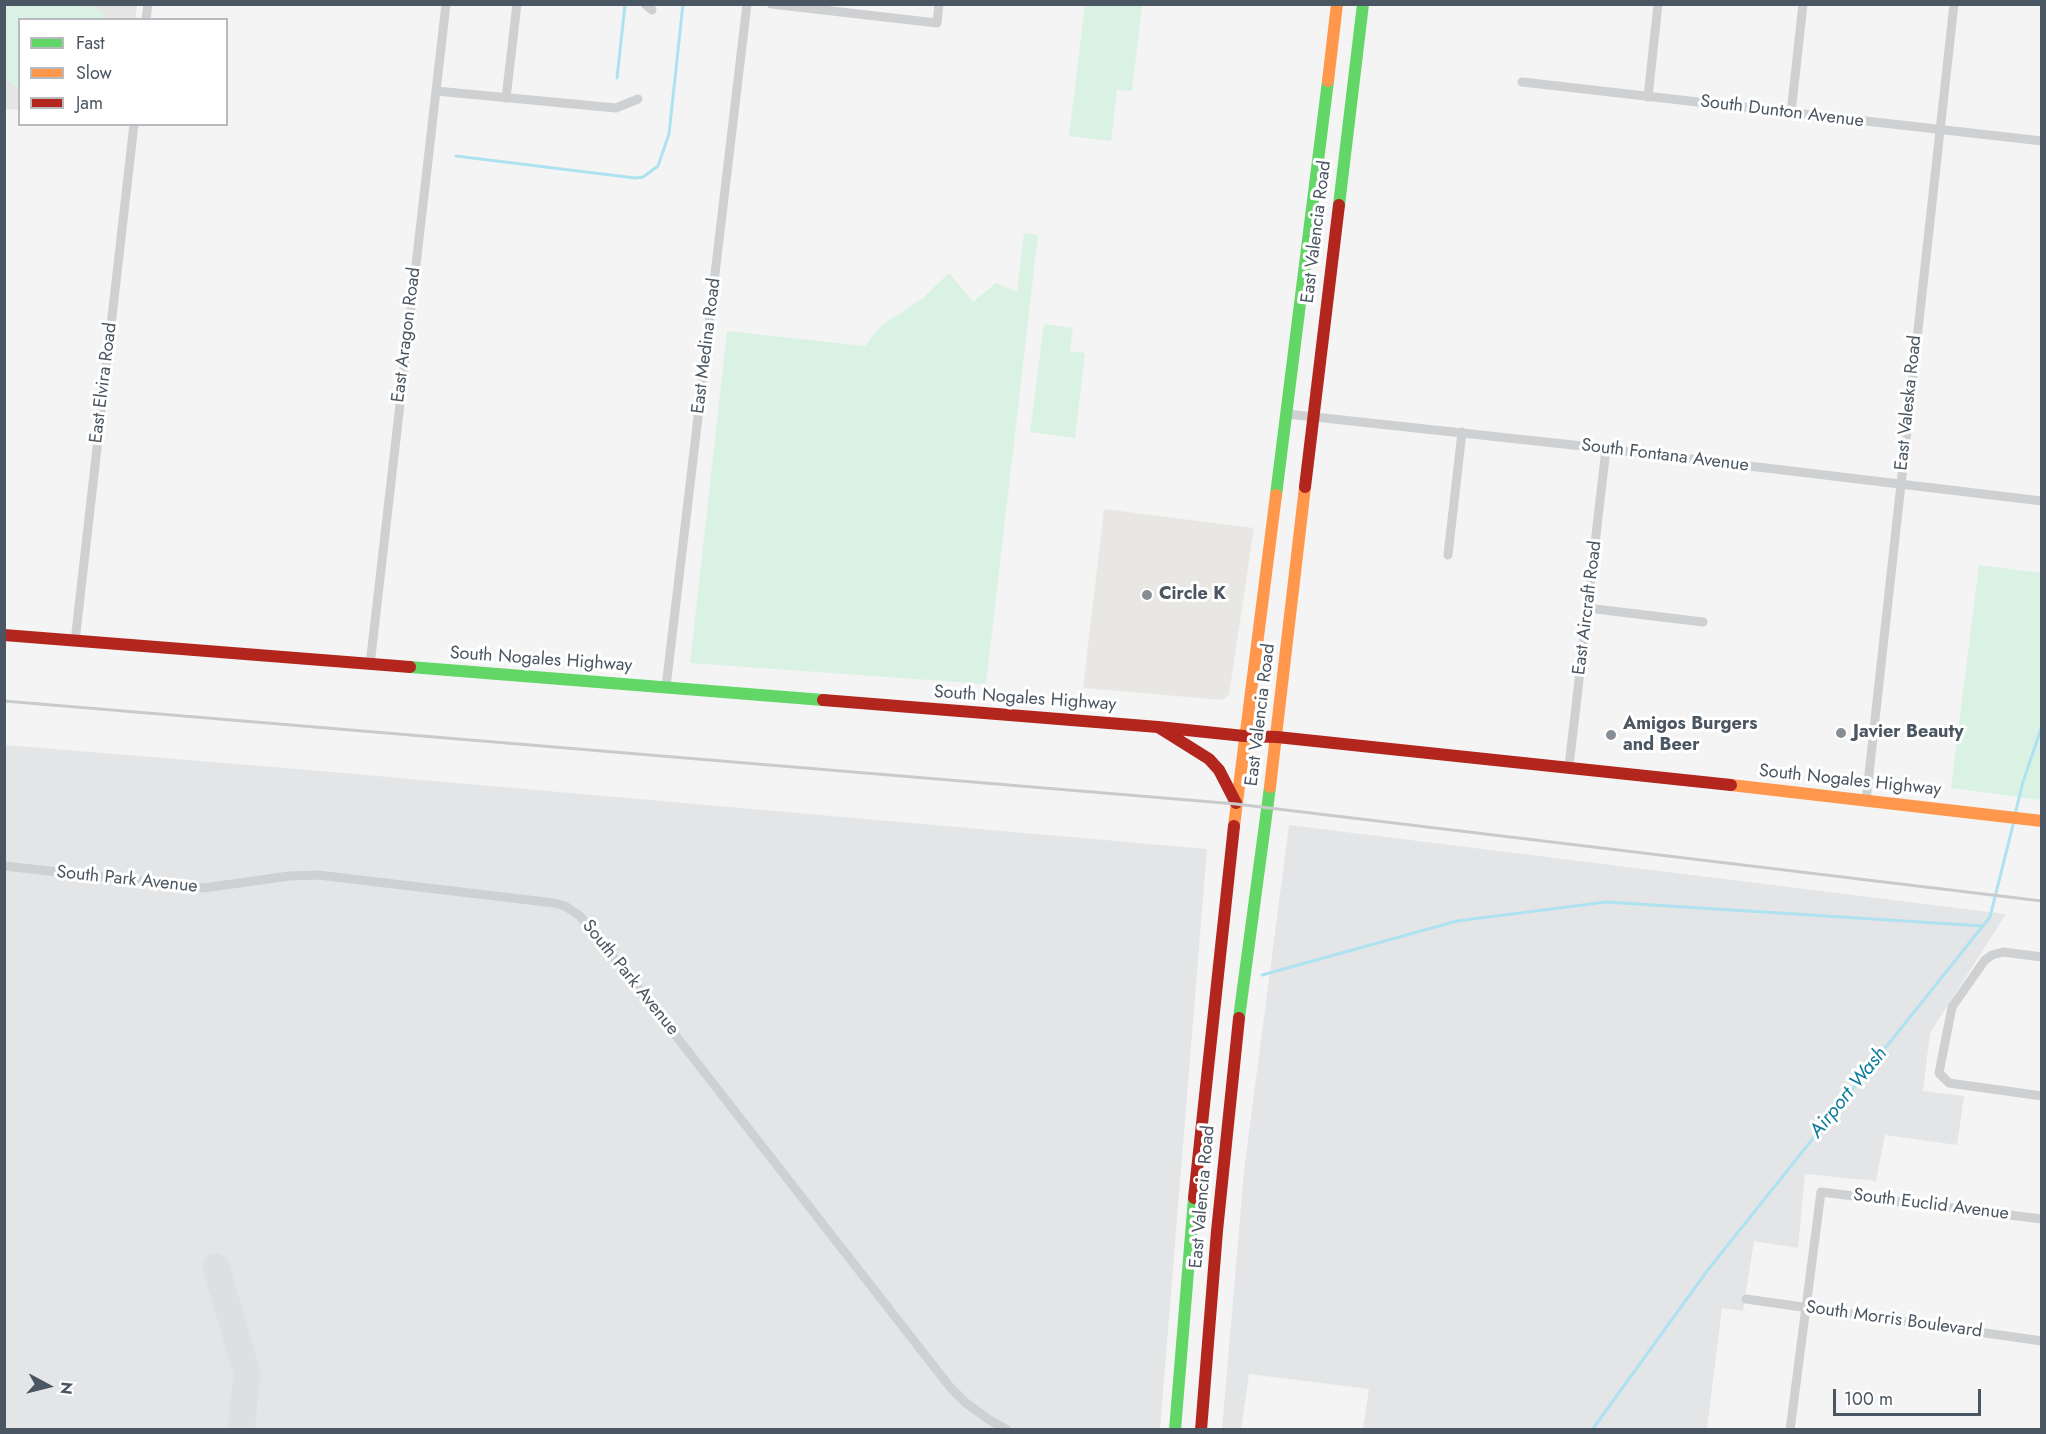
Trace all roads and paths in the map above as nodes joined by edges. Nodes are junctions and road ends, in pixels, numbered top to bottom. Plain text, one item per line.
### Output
1 (446, 4) edge
2 (517, 4) edge
3 (747, 4) edge
4 (771, 4) edge
5 (939, 4) edge
6 (1337, 4) edge
7 (1364, 4) edge
8 (1658, 4) edge
9 (1803, 4) edge
10 (1954, 4) edge
11 (825, 7) edge
12 (1522, 82) dead end
13 (436, 91) junction
14 (1647, 97) junction
15 (506, 98) junction
16 (638, 99) dead end
17 (1791, 113) junction
18 (134, 126) edge
19 (1940, 130) junction
20 (2042, 141) edge
21 (1330, 166) junction
22 (1287, 414) junction
23 (1313, 416) junction
24 (1462, 432) junction
25 (1606, 449) junction
26 (1900, 484) junction
27 (2042, 501) edge
28 (1448, 555) dead end
29 (1587, 608) junction
30 (1703, 622) dead end
31 (4, 635) edge
32 (75, 641) junction
33 (370, 665) junction
34 (666, 687) junction
35 (1158, 727) junction
36 (1244, 736) junction
37 (1277, 737) junction
38 (1569, 766) junction
39 (1866, 801) junction
40 (1236, 804) junction
41 (2042, 821) edge
42 (4, 866) edge
43 (2042, 957) edge
44 (1216, 989) junction
45 (1242, 992) junction
46 (2042, 1096) edge
47 (2042, 1219) edge
48 (1191, 1229) junction
49 (1217, 1231) junction
50 (1746, 1299) dead end
51 (1806, 1307) junction
52 (2042, 1341) edge
53 (1007, 1430) edge
54 (1175, 1430) edge
55 (1201, 1430) edge
56 (1790, 1430) edge

1 - 13 street, East Aragon Road
2 - 15 street
3 - 34 street, East Medina Road
4 - 11 street
5 - 11 street
6 - 21 main road, East Valencia Road
7 - 21 main road, East Valencia Road
8 - 14 street
9 - 17 street
10 - 19 street, East Valeska Road
12 - 14 street, South Dunton Avenue
13 - 15 street
13 - 33 street, East Aragon Road
14 - 17 street, South Dunton Avenue
15 - 16 street
17 - 19 street, South Dunton Avenue
18 - 32 street, East Elvira Road
19 - 20 street, South Dunton Avenue
19 - 26 street, East Valeska Road
21 - 22 main road, East Valencia Road
21 - 23 main road, East Valencia Road
22 - 23 street, South Fontana Avenue
22 - 36 main road, East Valencia Road
23 - 24 street, South Fontana Avenue
23 - 37 main road, East Valencia Road
24 - 25 street, South Fontana Avenue
24 - 28 street
25 - 26 street, South Fontana Avenue
25 - 29 street, East Aircraft Road
26 - 27 street, South Fontana Avenue
26 - 39 street, East Valeska Road
29 - 30 street
29 - 38 street, East Aircraft Road
31 - 32 main road, South Nogales Highway
32 - 33 main road, South Nogales Highway
33 - 34 main road, South Nogales Highway
34 - 35 main road, South Nogales Highway
35 - 36 main road, South Nogales Highway
35 - 40 main road
36 - 37 main road, South Nogales Highway
36 - 40 main road, East Valencia Road
37 - 38 main road, South Nogales Highway
37 - 45 main road, East Valencia Road
38 - 39 main road, South Nogales Highway
39 - 41 main road, South Nogales Highway
40 - 44 main road, East Valencia Road
42 - 53 street, South Park Avenue
43 - 46 street
44 - 45 main road
44 - 48 main road, East Valencia Road
45 - 49 main road, East Valencia Road
47 - 51 street, South Euclid Avenue
48 - 49 main road
48 - 54 main road, East Valencia Road
49 - 55 main road, East Valencia Road
50 - 51 street, South Morris Boulevard
51 - 52 street, South Morris Boulevard
51 - 56 street

